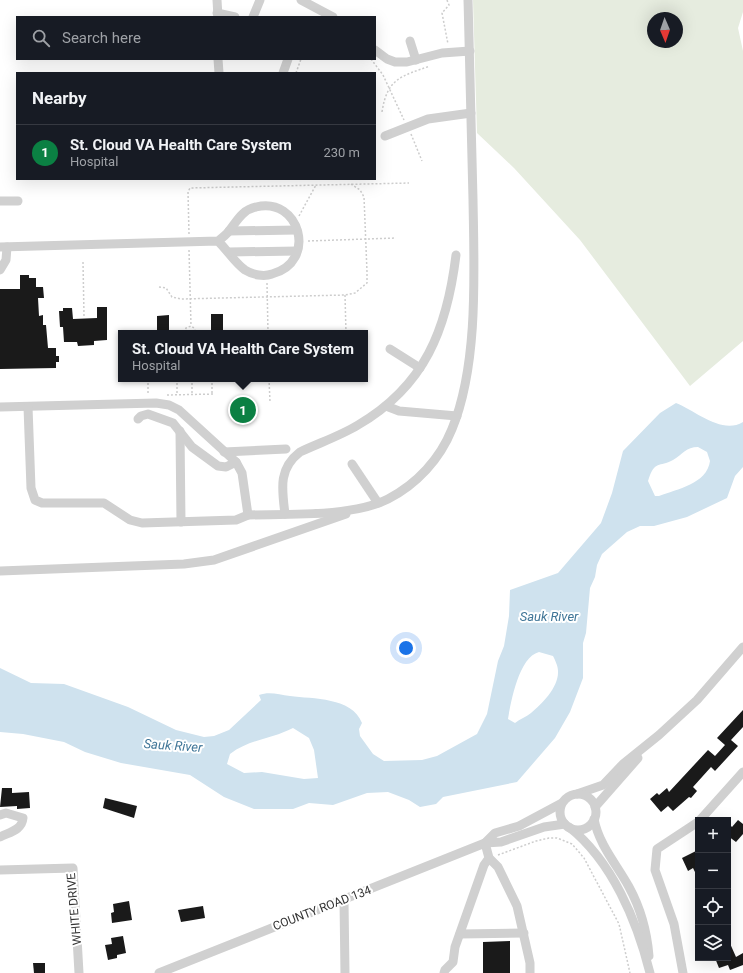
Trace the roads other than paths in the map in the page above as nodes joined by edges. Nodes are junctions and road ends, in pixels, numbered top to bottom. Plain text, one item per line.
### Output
1 (217, 0) edge
2 (260, 0) edge
3 (301, 0) edge
4 (468, 0) edge
5 (321, 4) edge
6 (218, 15) edge
7 (253, 16) edge
8 (332, 16) edge
9 (410, 41) dead end
10 (376, 51) edge
11 (470, 51) junction
12 (218, 60) edge
13 (288, 60) edge
14 (416, 60) junction
15 (218, 72) edge
16 (283, 72) edge
17 (471, 113) junction
18 (385, 136) dead end
19 (0, 201) edge
20 (18, 201) dead end
21 (297, 230) junction
22 (229, 232) junction
23 (218, 241) junction
24 (4, 247) edge
25 (297, 251) junction
26 (229, 252) junction
27 (456, 255) dead end
28 (0, 270) edge
29 (390, 349) dead end
30 (420, 368) junction
31 (386, 406) junction
32 (0, 407) edge
33 (28, 407) junction
34 (457, 416) junction
35 (138, 419) dead end
36 (180, 430) junction
37 (286, 449) dead end
38 (224, 452) junction
39 (236, 462) junction
40 (352, 464) dead end
41 (378, 503) junction
42 (359, 509) junction
43 (285, 514) junction
44 (248, 515) junction
45 (181, 522) junction
46 (0, 571) edge
47 (743, 647) edge
48 (659, 735) junction
49 (743, 772) edge
50 (577, 794) junction
51 (562, 803) junction
52 (595, 807) junction
53 (0, 815) edge
54 (703, 817) edge
55 (594, 819) junction
56 (695, 824) edge
57 (567, 826) junction
58 (0, 836) edge
59 (485, 843) junction
60 (489, 858) junction
61 (0, 870) edge
62 (344, 901) junction
63 (524, 933) junction
64 (460, 934) junction
65 (78, 973) edge
66 (159, 973) edge
67 (345, 973) edge
68 (444, 973) edge
69 (530, 973) edge
70 (650, 973) edge
71 (683, 973) edge

1 - 6 street
2 - 7 street
3 - 5 street
4 - 11 street
5 - 8 street
9 - 14 street
10 - 14 street
11 - 14 street
11 - 17 street
12 - 15 street
13 - 16 street
17 - 18 street
17 - 34 street
19 - 20 street
21 - 22 street
21 - 22 street
21 - 25 street
22 - 23 street
23 - 24 street
23 - 26 street
24 - 28 street
25 - 26 street
25 - 26 street
27 - 30 street
29 - 30 street
30 - 31 street
31 - 34 street
31 - 43 street
32 - 33 street
33 - 38 street
33 - 45 street
34 - 41 street
35 - 36 street
36 - 39 street
36 - 45 street
37 - 38 street
38 - 39 street
39 - 44 street
40 - 41 street
41 - 42 street
42 - 43 street
42 - 46 street
43 - 44 street
44 - 45 street
47 - 48 street
48 - 50 street
48 - 52 street
49 - 54 street
50 - 51 street
50 - 52 street
51 - 57 street
51 - 59 street, COUNTY ROAD 134
52 - 55 street
53 - 58 street
55 - 57 street
55 - 70 street
56 - 71 street
57 - 59 street, COUNTY ROAD 134
57 - 70 street
59 - 60 street
59 - 62 street, COUNTY ROAD 134
60 - 63 street
60 - 64 street
61 - 65 street, WHITE DRIVE
62 - 66 street, COUNTY ROAD 134
62 - 67 street
63 - 64 street
63 - 69 street
64 - 68 street

